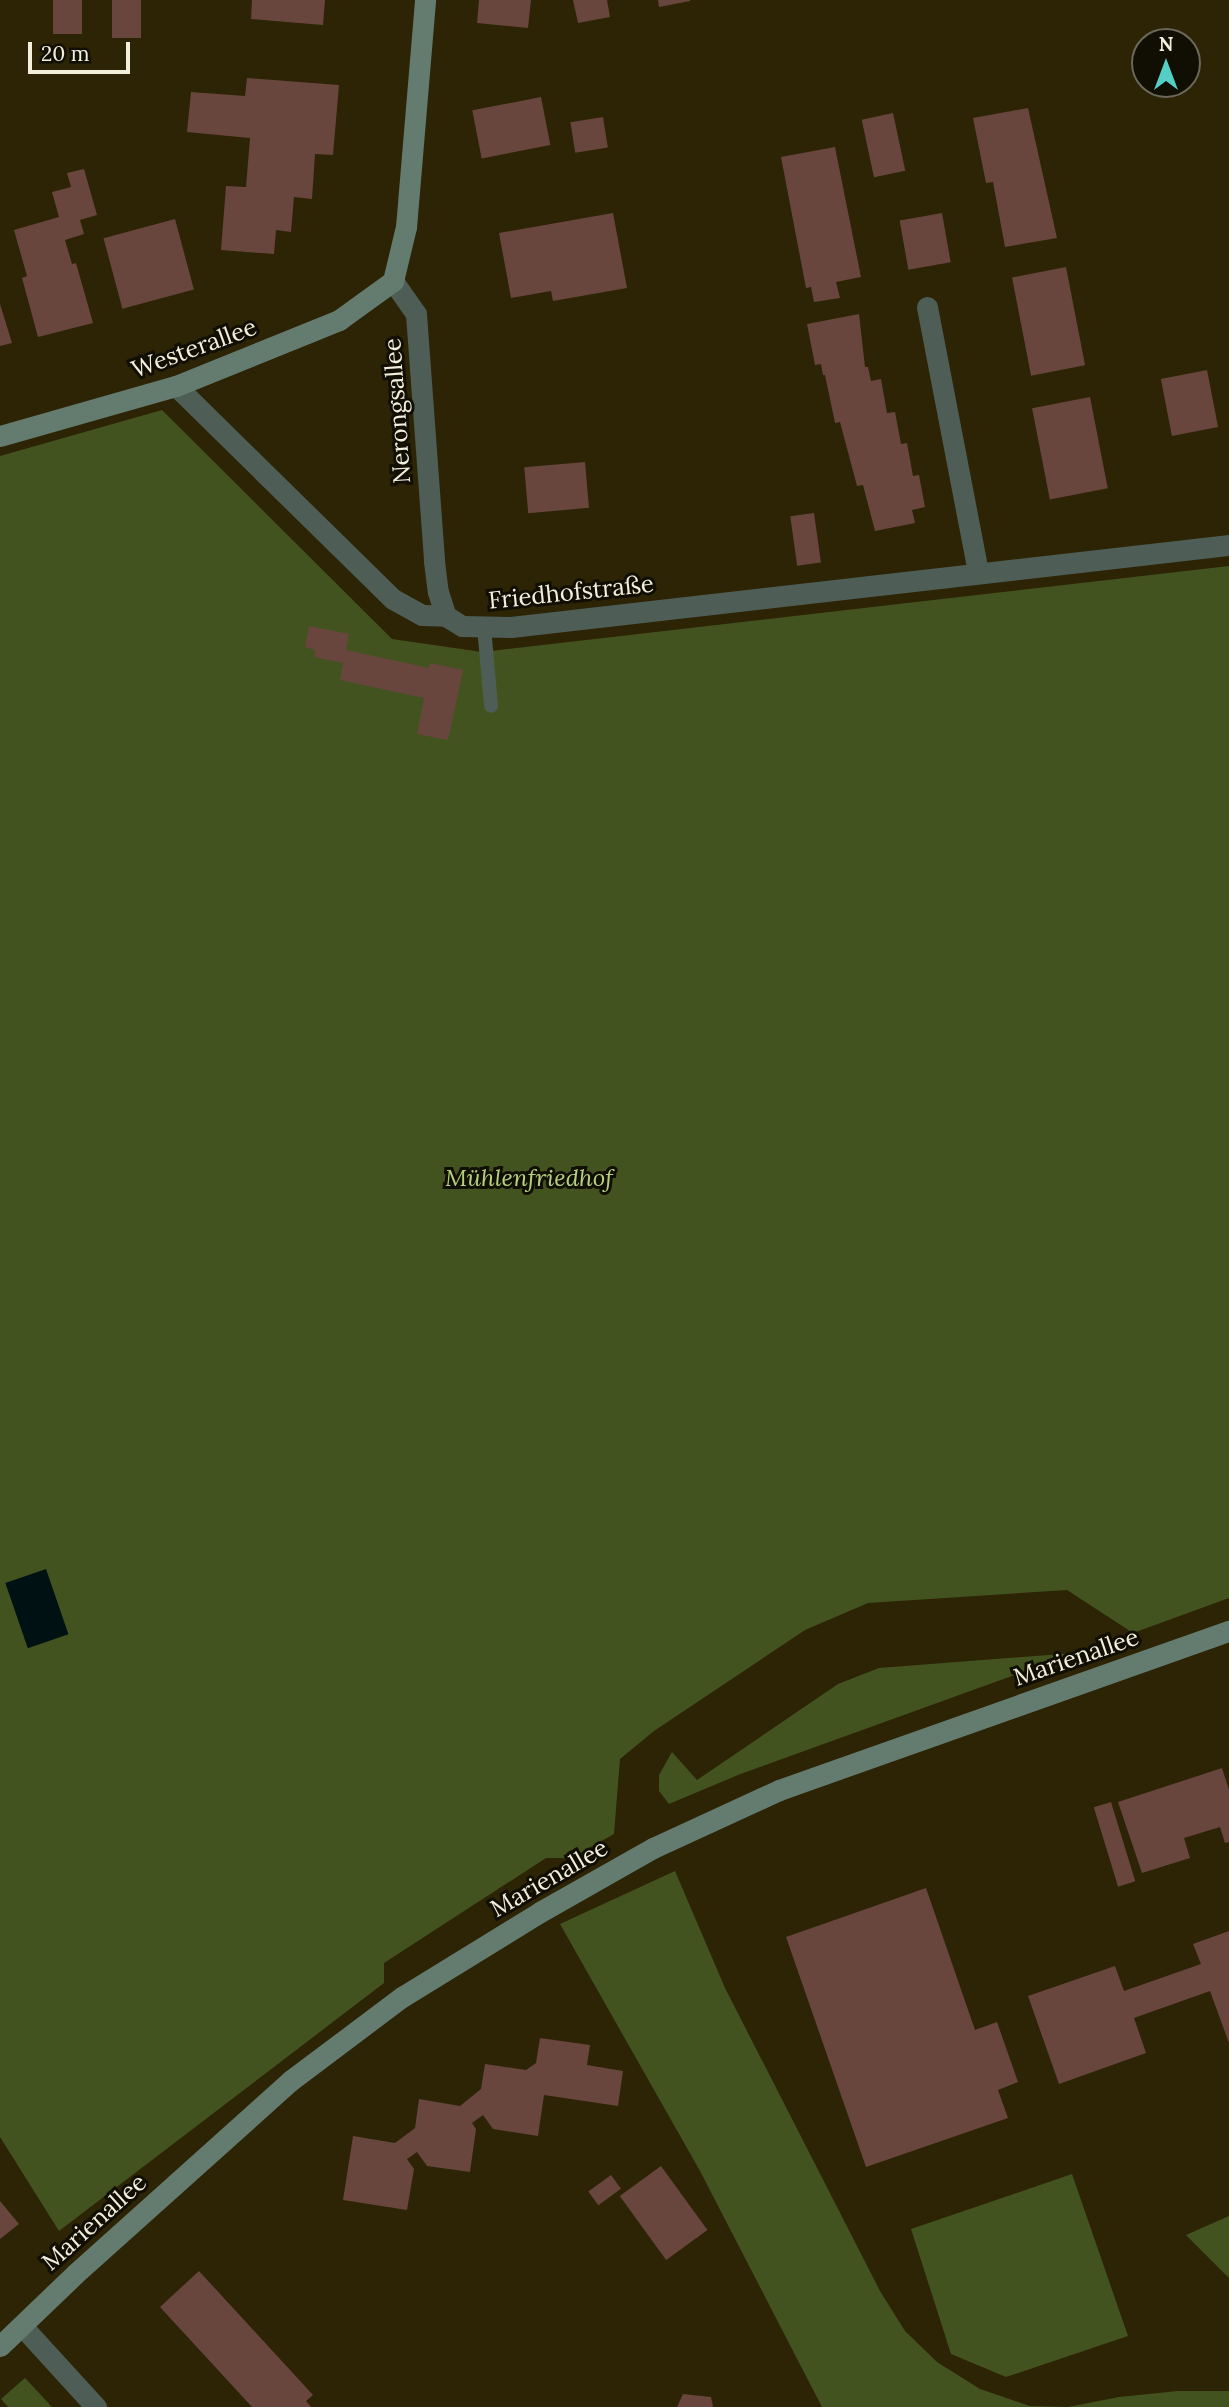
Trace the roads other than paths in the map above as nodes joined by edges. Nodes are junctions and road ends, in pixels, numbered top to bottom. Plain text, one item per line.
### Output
1 (425, 0) edge
2 (393, 281) junction
3 (927, 307) dead end
4 (176, 386) junction
5 (0, 436) edge
6 (1229, 545) edge
7 (978, 572) junction
8 (446, 615) junction
9 (484, 627) junction
10 (491, 706) dead end
11 (1229, 1631) edge
12 (22, 2326) junction
13 (0, 2346) edge
14 (96, 2407) edge

1 - 2 main road
2 - 4 main road, Westerallee
2 - 8 street, Nerongsallee
3 - 7 street
4 - 5 main road, Westerallee
4 - 8 street, Friedhofstraße
6 - 7 street, Friedhofstraße
7 - 9 street, Friedhofstraße
8 - 9 street, Friedhofstraße
9 - 10 lane
11 - 12 main road, Marienallee
12 - 13 main road, Marienallee
12 - 14 street

